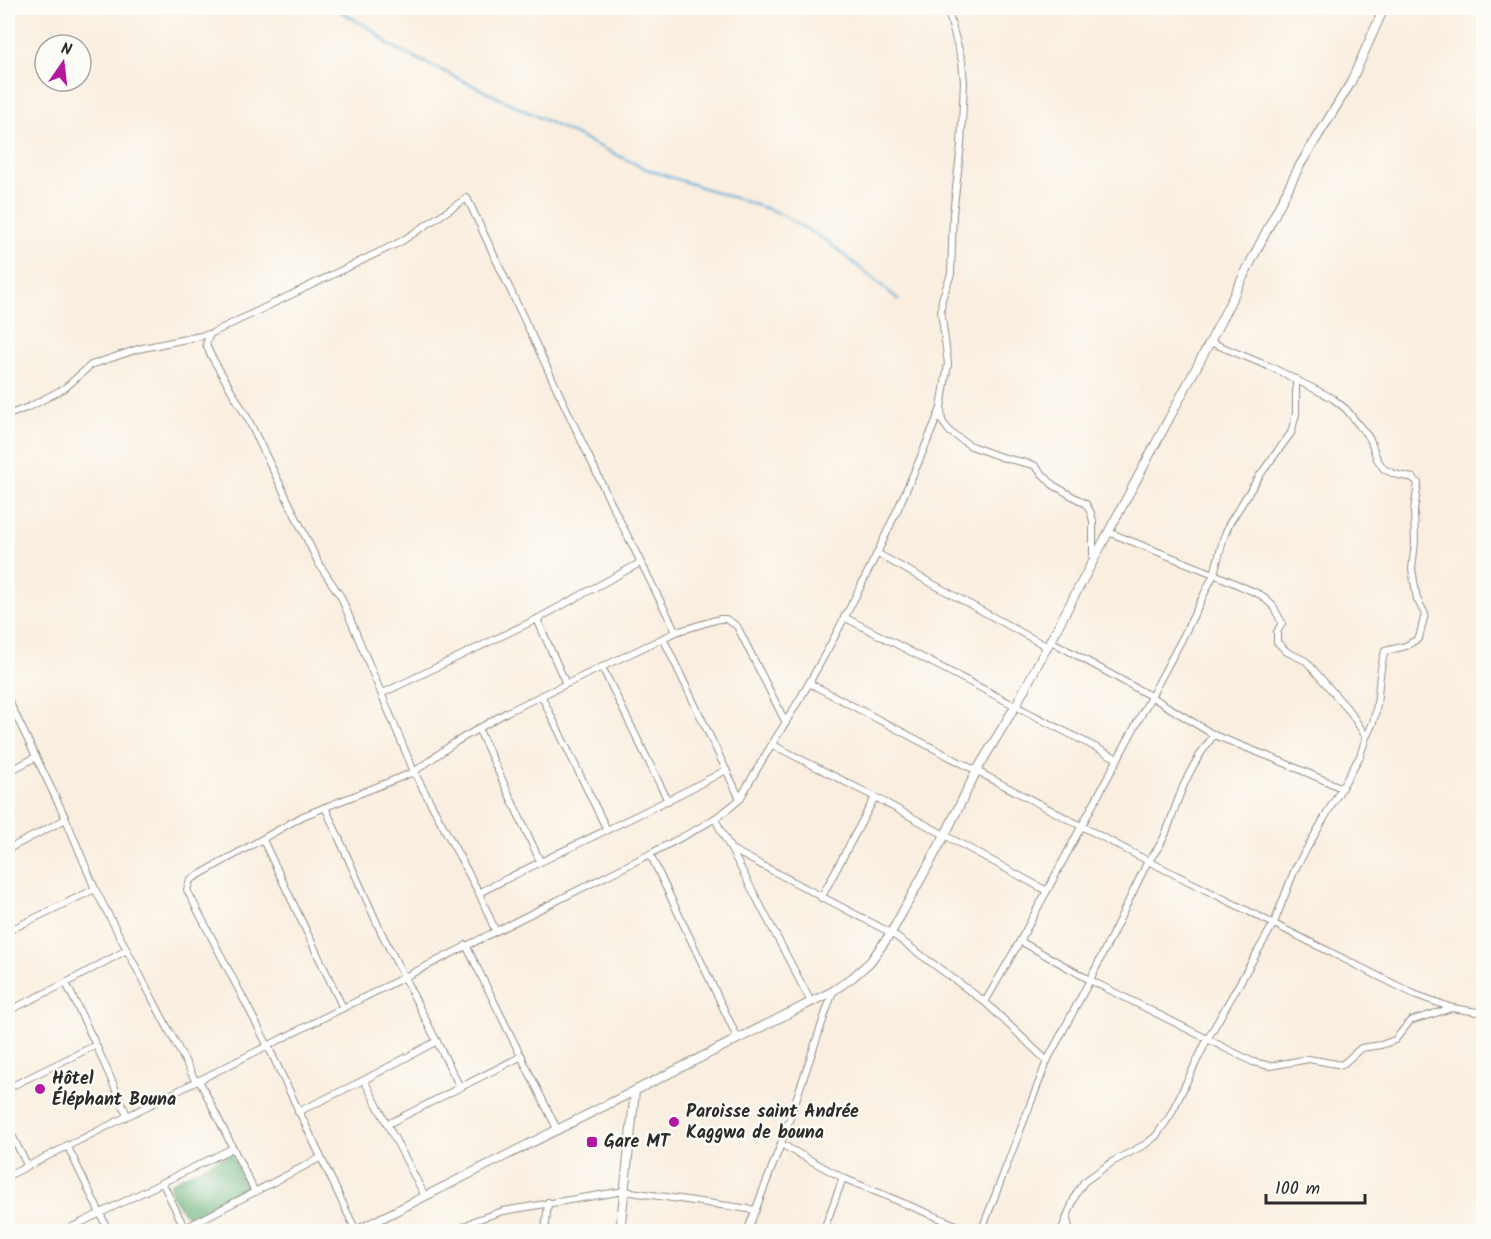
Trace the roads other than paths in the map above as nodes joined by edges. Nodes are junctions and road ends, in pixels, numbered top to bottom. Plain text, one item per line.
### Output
1 (947, 8) edge
2 (1384, 8) edge
3 (210, 334) junction
4 (1210, 342) junction
5 (1296, 379) junction
6 (940, 408) junction
7 (8, 415) edge
8 (1108, 532) junction
9 (878, 554) junction
10 (1093, 561) junction
11 (640, 563) junction
12 (1214, 574) junction
13 (844, 617) junction
14 (537, 619) junction
15 (676, 632) junction
16 (663, 639) junction
17 (1047, 643) junction
18 (602, 667) junction
19 (809, 683) junction
20 (566, 684) junction
21 (382, 693) junction
22 (541, 695) junction
23 (1152, 697) junction
24 (8, 699) edge
25 (1016, 705) junction
26 (786, 723) junction
27 (478, 728) junction
28 (1214, 735) junction
29 (1366, 737) junction
30 (773, 745) junction
31 (36, 757) junction
32 (1118, 759) junction
33 (726, 770) junction
34 (977, 770) junction
35 (8, 772) edge
36 (414, 772) junction
37 (1342, 788) junction
38 (875, 797) junction
39 (740, 799) junction
40 (668, 801) junction
41 (325, 807) junction
42 (66, 819) junction
43 (715, 819) junction
44 (1081, 825) junction
45 (607, 830) junction
46 (945, 836) junction
47 (263, 840) junction
48 (8, 849) edge
49 (733, 850) junction
50 (650, 854) junction
51 (540, 861) junction
52 (1148, 861) junction
53 (95, 890) junction
54 (1047, 891) junction
55 (479, 893) junction
56 (821, 898) junction
57 (1274, 923) junction
58 (495, 930) junction
59 (8, 932) edge
60 (891, 933) junction
61 (1020, 941) junction
62 (466, 945) junction
63 (125, 951) junction
64 (404, 978) junction
65 (1090, 980) junction
66 (66, 983) junction
67 (833, 991) junction
68 (810, 1002) junction
69 (985, 1002) junction
70 (343, 1008) junction
71 (1452, 1008) junction
72 (8, 1011) edge
73 (1484, 1013) edge
74 (738, 1039) junction
75 (1206, 1040) junction
76 (437, 1041) junction
77 (96, 1045) junction
78 (268, 1046) junction
79 (522, 1056) junction
80 (1047, 1061) junction
81 (364, 1080) junction
82 (197, 1081) junction
83 (460, 1087) junction
84 (8, 1088) edge
85 (635, 1091) junction
86 (298, 1112) junction
87 (127, 1115) junction
88 (388, 1124) junction
89 (8, 1127) edge
90 (557, 1129) junction
91 (781, 1144) junction
92 (67, 1145) junction
93 (232, 1148) junction
94 (320, 1158) junction
95 (27, 1165) junction
96 (8, 1176) edge
97 (843, 1178) junction
98 (162, 1182) junction
99 (624, 1191) junction
100 (255, 1192) junction
101 (425, 1196) junction
102 (548, 1202) junction
103 (756, 1210) junction
104 (100, 1213) junction
105 (1067, 1218) junction
106 (185, 1230) edge
107 (355, 1231) edge
108 (62, 1232) edge
109 (109, 1232) edge
110 (455, 1232) edge
111 (545, 1232) edge
112 (620, 1232) edge
113 (747, 1232) edge
114 (823, 1232) edge
115 (973, 1232) edge
116 (981, 1232) edge
117 (1061, 1232) edge
118 (1070, 1232) edge

1 - 6 street
2 - 4 street
3 - 7 street
3 - 11 street
3 - 21 street
4 - 5 street
4 - 8 street
5 - 12 street
5 - 29 street
6 - 9 street
6 - 10 street
8 - 10 street
8 - 12 street
9 - 13 street
9 - 17 street
10 - 17 street
11 - 14 street
11 - 15 street
12 - 23 street
12 - 29 street
13 - 19 street
13 - 25 street
14 - 20 street
14 - 21 street
15 - 16 street
15 - 26 street
16 - 18 street
16 - 33 street
17 - 23 street
17 - 25 street
18 - 20 street
18 - 40 street
19 - 26 street
19 - 34 street
20 - 22 street
21 - 36 street
22 - 27 street
22 - 45 street
23 - 28 street
23 - 32 street
24 - 31 street
25 - 32 street
25 - 34 street
26 - 30 street
27 - 36 street
27 - 51 street
28 - 37 street
28 - 52 street
29 - 37 street
30 - 38 street
30 - 39 street
31 - 35 street
31 - 42 street
32 - 44 street
33 - 39 street
33 - 40 street
34 - 44 street
34 - 46 street
36 - 41 street
36 - 55 street
37 - 57 street
38 - 46 street
38 - 56 street
39 - 43 street
40 - 45 street
41 - 47 street
41 - 64 street
42 - 48 street
42 - 53 street
43 - 49 street
43 - 50 street
44 - 52 street
44 - 54 street
45 - 51 street
46 - 54 street
46 - 60 street
47 - 70 street
47 - 78 street
49 - 56 street
49 - 68 street
50 - 58 street
50 - 74 street
51 - 55 street
52 - 57 street
52 - 65 street
53 - 59 street
53 - 63 street
54 - 61 street
55 - 58 street
56 - 60 street
57 - 71 street
57 - 75 street
58 - 62 street
60 - 67 street
60 - 69 street
61 - 65 street
61 - 69 street
62 - 64 street
62 - 79 street
63 - 66 street
63 - 82 street
64 - 70 street
64 - 76 street
65 - 75 street
65 - 80 street
66 - 72 street
66 - 77 street
67 - 68 street
67 - 91 street
68 - 74 street
69 - 80 street
70 - 78 street
71 - 73 street
71 - 75 street
74 - 85 street
75 - 105 street
76 - 81 street
76 - 83 street
77 - 84 street
77 - 87 street
78 - 82 street
78 - 86 street
79 - 83 street
79 - 90 street
80 - 116 street
81 - 86 street
81 - 88 street
82 - 87 street
82 - 93 street
83 - 88 street
85 - 90 street
85 - 99 street
86 - 94 street
87 - 92 street
88 - 101 street
89 - 95 street
90 - 101 street
91 - 97 street
91 - 103 street
92 - 95 street
92 - 104 street
93 - 98 street
93 - 100 street
94 - 100 street
94 - 107 street
95 - 96 street
97 - 114 street
97 - 115 street
98 - 104 street
98 - 106 street
99 - 102 street
99 - 103 street
99 - 112 street
100 - 106 street
101 - 107 street
102 - 110 street
102 - 111 street
103 - 113 street
104 - 108 street
104 - 109 street
105 - 117 street
105 - 118 street

